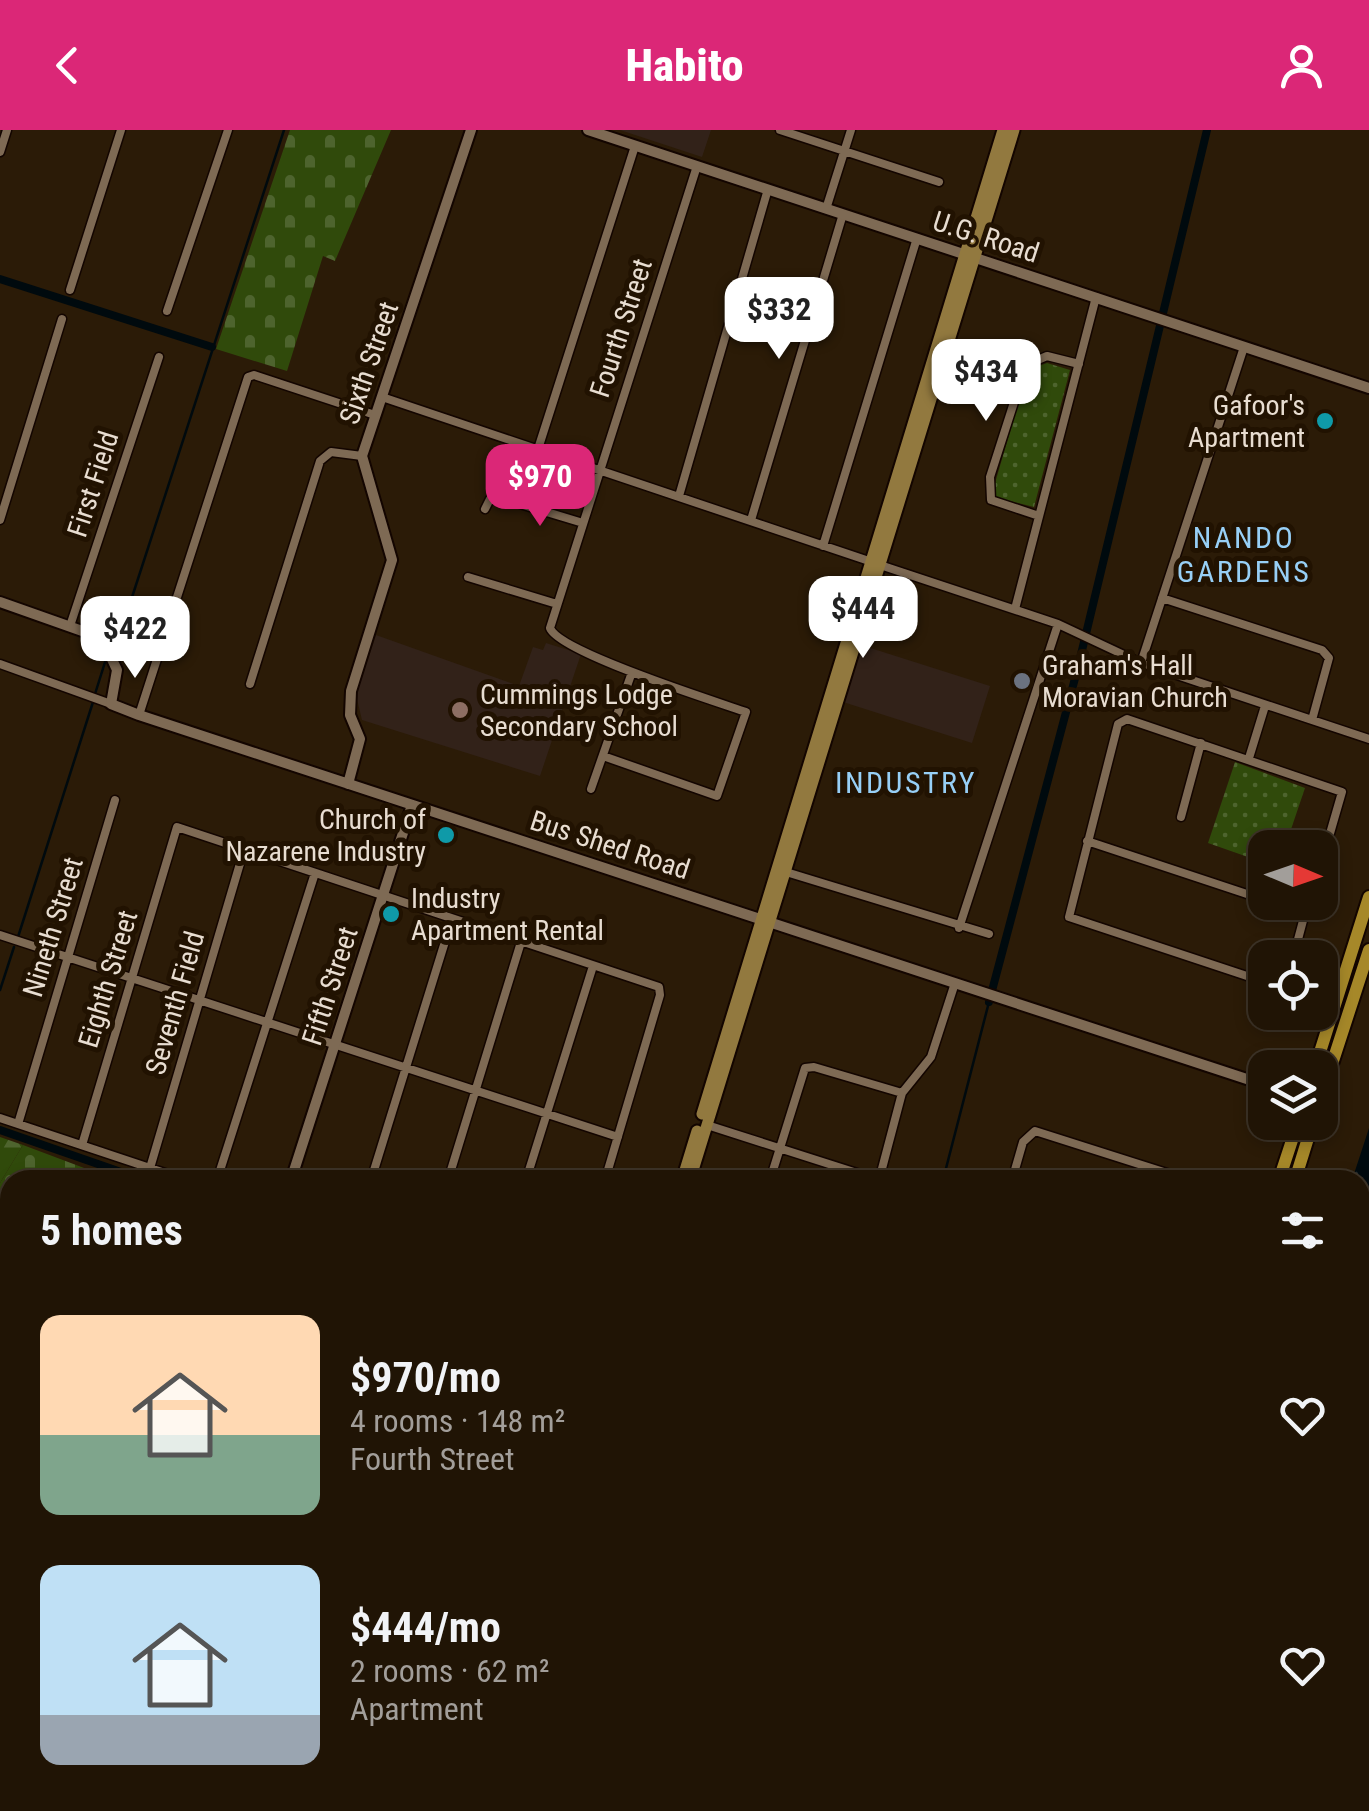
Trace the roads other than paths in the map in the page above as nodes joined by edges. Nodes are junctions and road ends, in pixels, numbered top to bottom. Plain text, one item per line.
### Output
1 (7, 130) edge
2 (121, 130) edge
3 (228, 130) edge
4 (471, 130) edge
5 (588, 130) edge
6 (780, 130) edge
7 (851, 130) edge
8 (1003, 130) edge
9 (1014, 130) edge
10 (635, 146) junction
11 (844, 151) junction
12 (0, 152) edge
13 (697, 166) junction
14 (939, 182) dead end
15 (768, 189) junction
16 (826, 208) junction
17 (843, 214) junction
18 (917, 238) junction
19 (969, 256) junction
20 (70, 290) dead end
21 (1096, 298) junction
22 (167, 310) dead end
23 (62, 319) dead end
24 (1244, 347) junction
25 (159, 357) dead end
26 (1079, 364) junction
27 (1369, 388) edge
28 (382, 397) junction
29 (375, 415) junction
30 (538, 449) junction
31 (362, 456) junction
32 (600, 470) junction
33 (679, 496) junction
34 (486, 509) dead end
35 (1039, 516) junction
36 (0, 520) edge
37 (750, 520) junction
38 (583, 523) junction
39 (823, 546) junction
40 (876, 564) junction
41 (468, 577) dead end
42 (1162, 598) junction
43 (0, 602) edge
44 (556, 604) junction
45 (1014, 609) junction
46 (1058, 624) junction
47 (70, 626) junction
48 (0, 664) edge
49 (1141, 664) junction
50 (632, 672) junction
51 (250, 684) dead end
52 (111, 704) junction
53 (1264, 706) junction
54 (139, 715) junction
55 (1312, 720) junction
56 (1369, 740) edge
57 (1201, 743) junction
58 (602, 756) junction
59 (1249, 758) junction
60 (348, 784) junction
61 (591, 789) dead end
62 (115, 800) dead end
63 (412, 806) junction
64 (1181, 817) dead end
65 (1331, 830) edge
66 (1087, 841) junction
67 (244, 850) junction
68 (786, 872) junction
69 (315, 873) junction
70 (1248, 895) edge
71 (383, 896) junction
72 (1369, 898) edge
73 (452, 919) junction
74 (766, 919) junction
75 (959, 928) junction
76 (989, 934) dead end
77 (0, 935) edge
78 (520, 942) junction
79 (1369, 950) edge
80 (68, 958) junction
81 (592, 966) junction
82 (1248, 977) edge
83 (131, 979) junction
84 (955, 983) junction
85 (199, 1002) junction
86 (267, 1024) junction
87 (334, 1047) junction
88 (1321, 1050) edge
89 (1337, 1050) edge
90 (406, 1070) junction
91 (1248, 1079) edge
92 (475, 1092) junction
93 (902, 1093) junction
94 (546, 1114) junction
95 (0, 1118) edge
96 (18, 1124) junction
97 (707, 1125) junction
98 (618, 1137) junction
99 (1292, 1140) edge
100 (1307, 1140) edge
101 (82, 1145) junction
102 (780, 1148) junction
103 (150, 1168) junction
104 (156, 1170) edge
105 (220, 1170) edge
106 (294, 1170) edge
107 (374, 1170) edge
108 (451, 1170) edge
109 (529, 1170) edge
110 (608, 1170) edge
111 (685, 1170) edge
112 (693, 1170) edge
113 (773, 1170) edge
114 (848, 1170) edge
115 (882, 1170) edge
116 (1015, 1170) edge
117 (1158, 1170) edge
118 (1281, 1170) edge
119 (1298, 1170) edge

1 - 12 street
2 - 20 street
3 - 22 street
4 - 28 street, Sixth Street
5 - 10 street, U.G. Road
6 - 11 street
7 - 11 street
8 - 19 main road
9 - 19 main road
10 - 13 street, U.G. Road
10 - 30 street
11 - 14 street
11 - 16 street
13 - 15 street, U.G. Road
13 - 32 street, Fourth Street
15 - 16 street, U.G. Road
15 - 33 street
16 - 17 street, U.G. Road
17 - 18 street, U.G. Road
17 - 37 street
18 - 19 street, U.G. Road
18 - 39 street
19 - 21 street, U.G. Road
19 - 40 main road
21 - 24 street, U.G. Road
21 - 26 street
23 - 36 street
24 - 27 street, U.G. Road
24 - 42 street
25 - 47 street, First Field
26 - 35 street
26 - 35 street
28 - 29 street, Sixth Street
28 - 30 street
29 - 31 street, Sixth Street
29 - 54 street
30 - 32 street
31 - 51 street
31 - 60 street, Sixth Street
32 - 33 street
32 - 38 street, Fourth Street
33 - 37 street
34 - 38 street
35 - 45 street
37 - 39 street
38 - 44 street, Fourth Street
39 - 40 street
40 - 45 street
40 - 68 main road
40 - 74 main road
41 - 44 street
42 - 49 street
42 - 55 street
43 - 47 street
44 - 50 street, Fourth Street
45 - 46 street
46 - 49 street
46 - 75 street
47 - 52 street
48 - 52 street
49 - 53 street
50 - 58 street
50 - 58 street
52 - 54 street, Bus Shed Road
53 - 55 street
53 - 59 street
54 - 60 street, Bus Shed Road
55 - 56 street
57 - 59 street
57 - 64 street
57 - 66 street
58 - 61 street
59 - 65 street
60 - 63 street, Bus Shed Road
62 - 80 street, Nineth Street
63 - 71 street, Fifth Street
63 - 74 street, Bus Shed Road
66 - 70 street
66 - 82 street
67 - 69 street
67 - 83 street, Eighth Street
67 - 85 street, Seventh Field
68 - 74 main road
68 - 75 street
69 - 71 street
69 - 86 street
71 - 73 street
71 - 87 street, Fifth Street
72 - 88 main road
73 - 78 street
73 - 90 street
74 - 84 street, Bus Shed Road
74 - 97 main road
74 - 111 main road
75 - 76 street
77 - 80 street
78 - 81 street
78 - 92 street
79 - 89 main road
80 - 83 street
80 - 96 street, Nineth Street
81 - 94 street
81 - 98 street
83 - 85 street
83 - 101 street, Eighth Street
84 - 91 street, Bus Shed Road
84 - 93 street
85 - 86 street
85 - 103 street, Seventh Field
86 - 87 street
86 - 105 street
87 - 90 street
87 - 106 street, Fifth Street
90 - 92 street
90 - 107 street
92 - 94 street
92 - 108 street
93 - 102 street
93 - 115 street
94 - 98 street
94 - 109 street
95 - 96 street
96 - 101 street
97 - 102 street
97 - 112 main road
98 - 110 street
99 - 118 main road
100 - 119 main road
101 - 103 street
102 - 113 street
102 - 114 street
103 - 104 street
116 - 117 street

